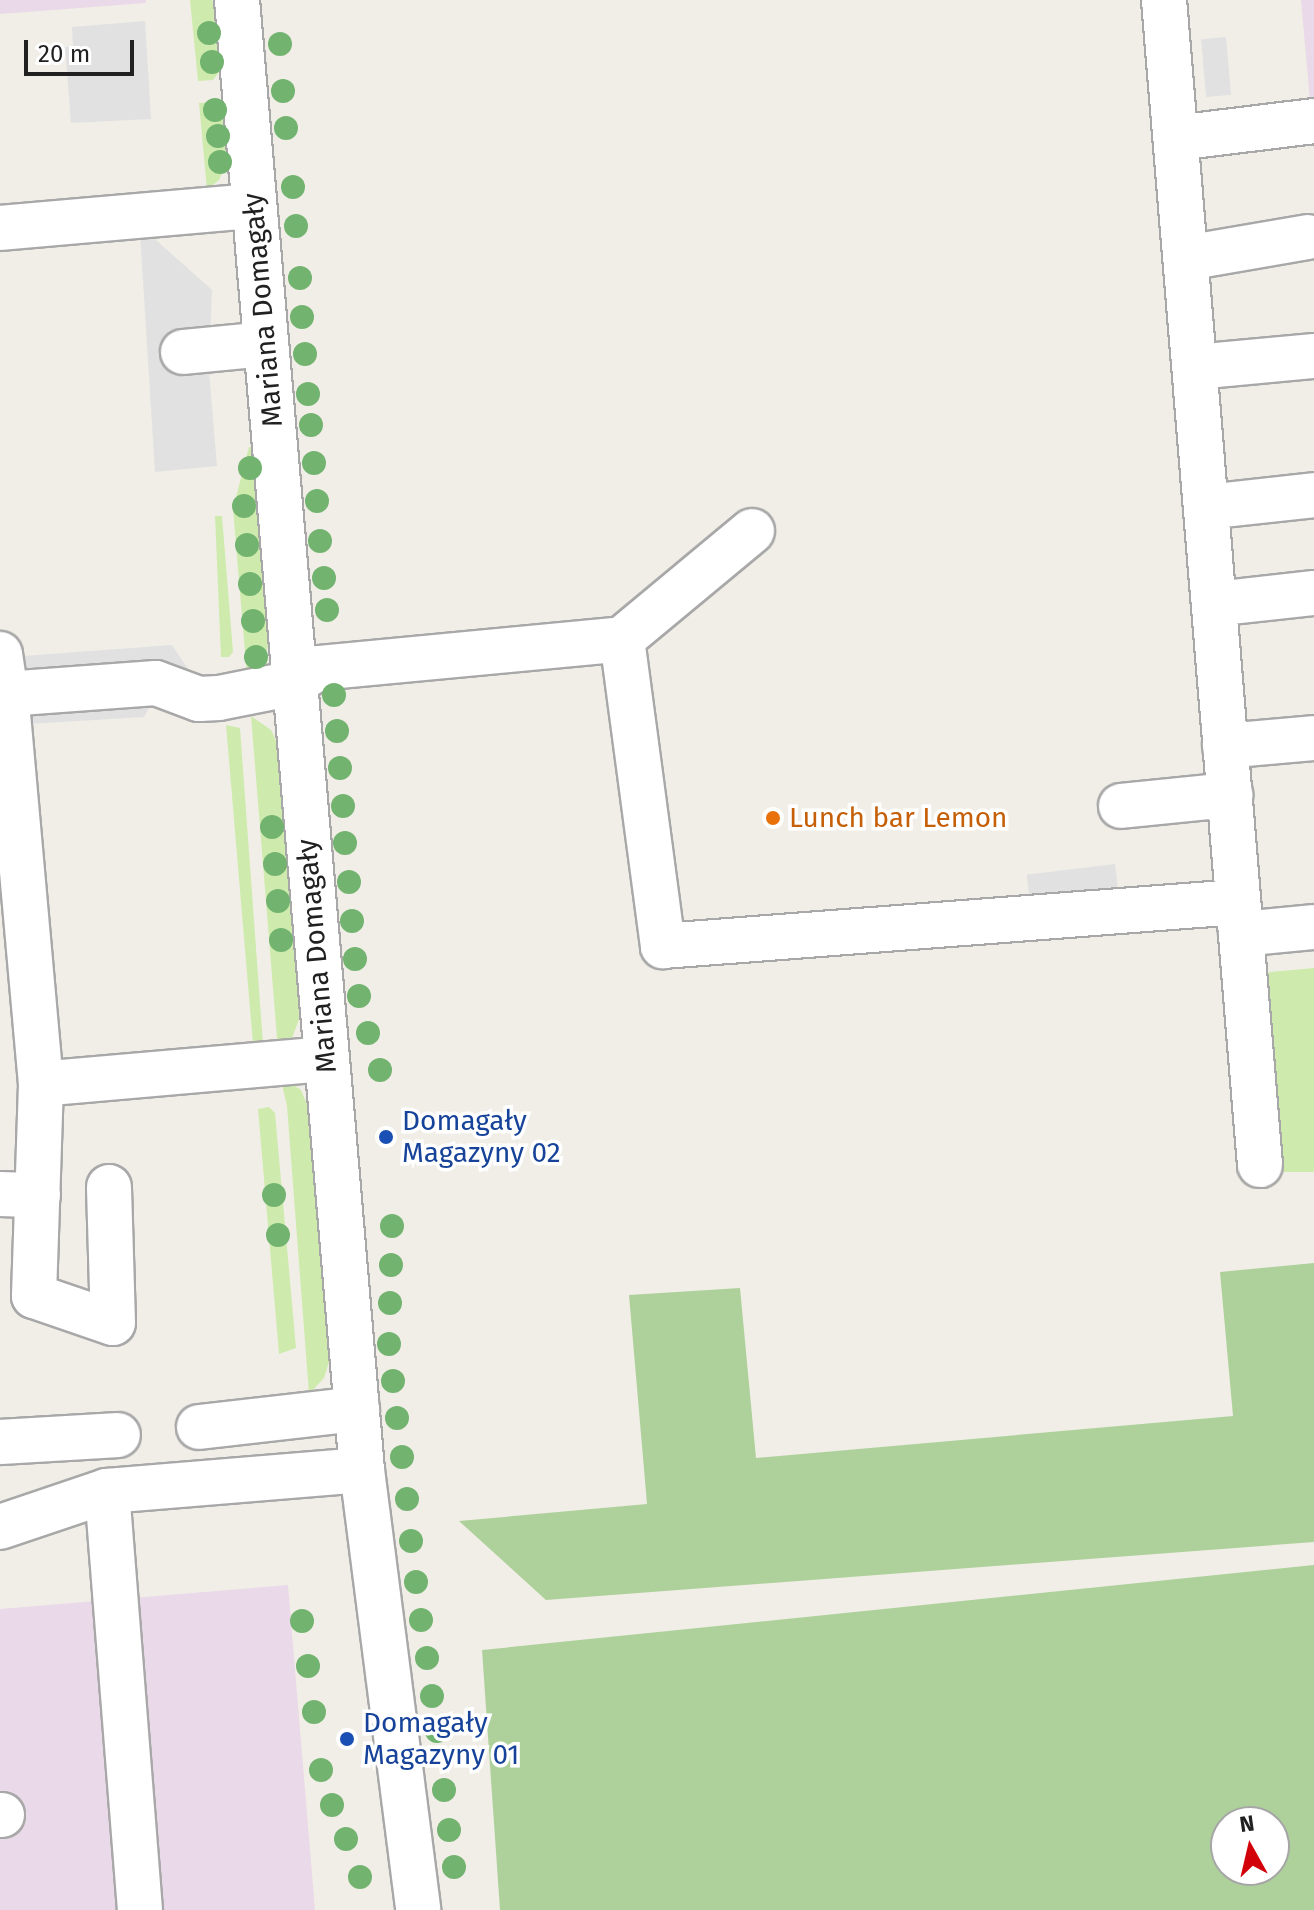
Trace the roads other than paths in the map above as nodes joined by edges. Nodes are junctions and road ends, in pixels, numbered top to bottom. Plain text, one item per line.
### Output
1 (237, 0) edge
2 (1164, 0) edge
3 (1314, 121) edge
4 (1176, 138) junction
5 (254, 206) junction
6 (0, 228) edge
7 (1307, 237) dead end
8 (1186, 258) junction
9 (266, 344) junction
10 (183, 352) dead end
11 (1314, 356) edge
12 (1195, 367) junction
13 (1314, 495) edge
14 (1206, 507) junction
15 (752, 531) dead end
16 (1314, 593) edge
17 (1214, 604) junction
18 (622, 639) junction
19 (3, 674) edge
20 (294, 683) junction
21 (1314, 738) edge
22 (1225, 746) junction
23 (1230, 795) junction
24 (1121, 806) dead end
25 (1240, 918) junction
26 (1314, 927) edge
27 (325, 1059) junction
28 (41, 1084) junction
29 (1260, 1165) dead end
30 (109, 1187) dead end
31 (19, 1194) edge
32 (17, 1293) edge
33 (357, 1409) junction
34 (199, 1427) dead end
35 (118, 1435) dead end
36 (0, 1442) edge
37 (362, 1470) junction
38 (107, 1491) junction
39 (0, 1527) edge
40 (140, 1910) edge
41 (418, 1910) edge

1 - 5 street, Mariana Domagały
2 - 4 street
3 - 4 street
4 - 8 street
5 - 6 street
5 - 9 street, Mariana Domagały
7 - 8 street
8 - 12 street
9 - 10 street
9 - 20 street, Mariana Domagały
11 - 12 street
12 - 14 street
13 - 14 street
14 - 17 street
15 - 18 street
16 - 17 street
17 - 22 street
18 - 20 street
18 - 25 street
19 - 20 street
19 - 28 street
20 - 27 street, Mariana Domagały
21 - 22 street
22 - 23 street
23 - 24 street
23 - 25 street
25 - 26 street
25 - 29 street
27 - 28 street
27 - 33 street, Mariana Domagały
28 - 31 street
30 - 32 street
31 - 32 street
33 - 34 street
33 - 37 street, Mariana Domagały
35 - 36 street
37 - 38 street
37 - 41 street, Mariana Domagały
38 - 39 street
38 - 40 street

